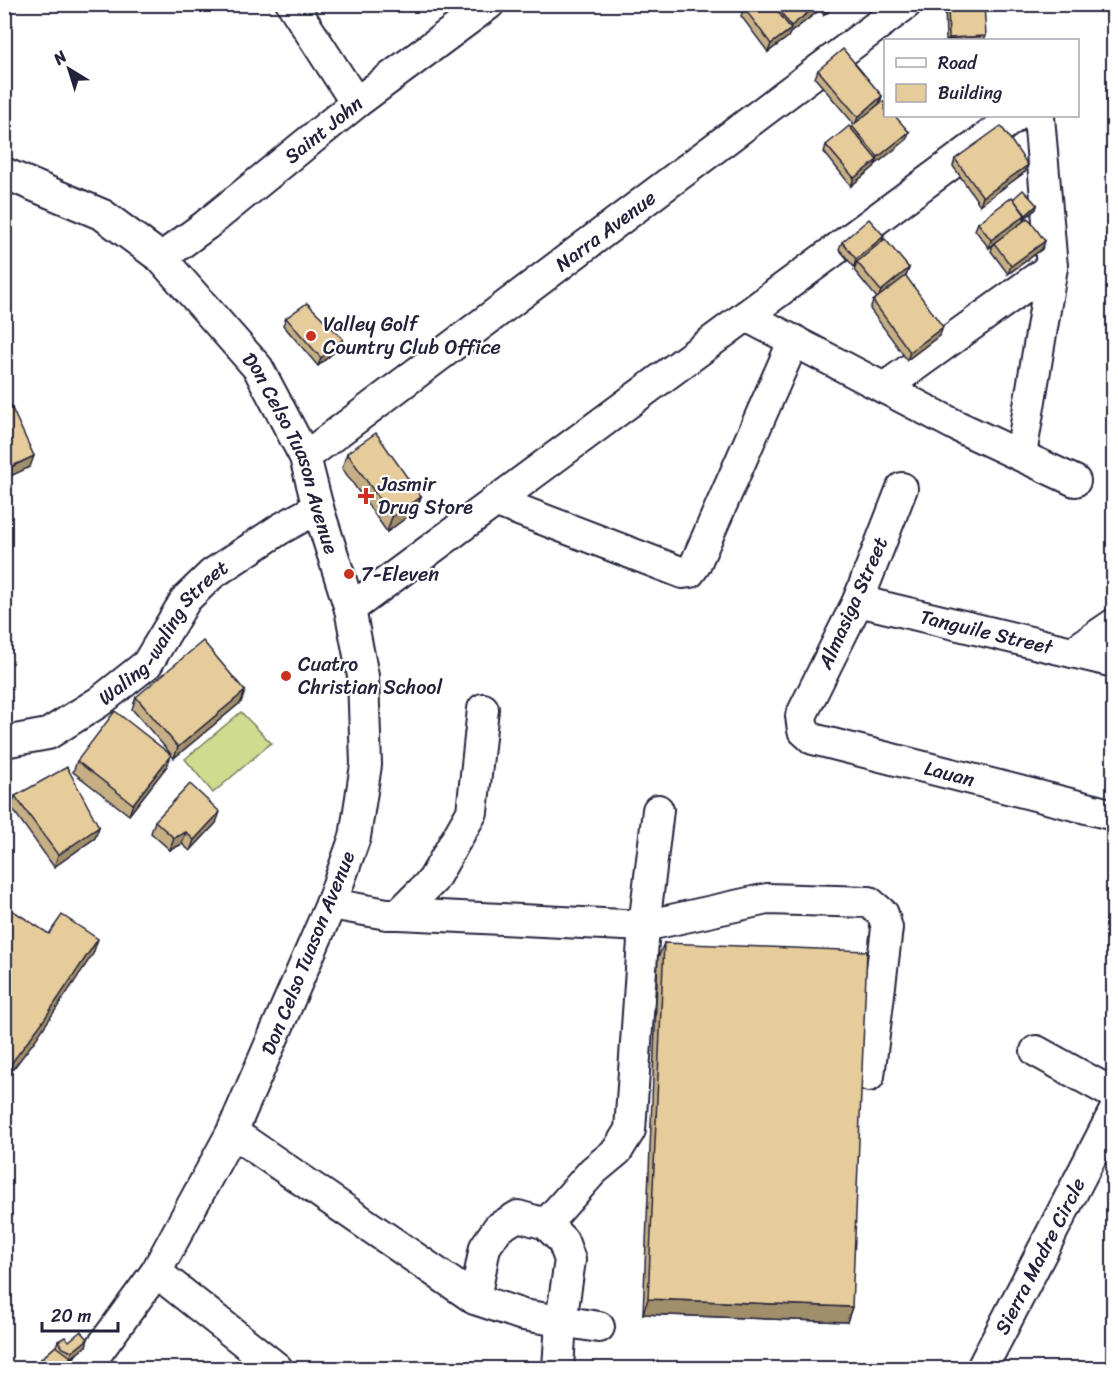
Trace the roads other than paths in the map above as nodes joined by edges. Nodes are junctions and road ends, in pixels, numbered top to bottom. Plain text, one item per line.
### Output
1 (292, 4) edge
2 (489, 4) edge
3 (906, 4) edge
4 (356, 103) junction
5 (1015, 117) edge
6 (1039, 117) edge
7 (4, 173) edge
8 (161, 258) junction
9 (1052, 267) junction
10 (746, 316) junction
11 (794, 340) junction
12 (884, 387) junction
13 (1021, 455) junction
14 (305, 457) junction
15 (1075, 481) dead end
16 (902, 488) dead end
17 (495, 501) junction
18 (318, 508) junction
19 (858, 601) junction
20 (350, 609) junction
21 (1113, 624) edge
22 (1073, 652) junction
23 (1113, 662) edge
24 (483, 709) dead end
25 (801, 716) joint
26 (4, 742) edge
27 (658, 810) dead end
28 (1113, 815) edge
29 (331, 903) junction
30 (399, 914) junction
31 (644, 926) junction
32 (1036, 1051) dead end
33 (869, 1076) dead end
34 (1113, 1094) edge
35 (1113, 1112) edge
36 (232, 1132) junction
37 (546, 1224) junction
38 (156, 1272) junction
39 (475, 1299) junction
40 (561, 1322) junction
41 (599, 1327) dead end
42 (86, 1368) edge
43 (276, 1368) edge
44 (558, 1368) edge
45 (982, 1368) edge

1 - 4 street
2 - 4 street, Saint John
3 - 14 street, Narra Avenue
4 - 8 street, Saint John
5 - 10 street
6 - 9 street
7 - 8 street, Don Celso Tuason Avenue
8 - 14 street, Don Celso Tuason Avenue
9 - 12 street
9 - 13 street
10 - 11 street
10 - 17 street
11 - 12 street
11 - 17 street
12 - 13 street
13 - 15 street
14 - 18 street, Don Celso Tuason Avenue
16 - 19 street, Almasiga Street
17 - 20 street
18 - 20 street, Don Celso Tuason Avenue
18 - 26 street, Waling-waling Street
19 - 22 street, Tanguile Street
19 - 25 street, Almasiga Street
20 - 29 street, Don Celso Tuason Avenue
21 - 22 street
22 - 23 street, Tanguile Street
24 - 30 street
25 - 28 street, Lauan
27 - 31 street
29 - 30 street
29 - 36 street, Don Celso Tuason Avenue
30 - 31 street
31 - 33 street
31 - 37 street
32 - 34 street
35 - 45 street, Sierra Madre Circle
36 - 38 street, Don Celso Tuason Avenue
36 - 39 street
37 - 39 street
37 - 40 street
38 - 42 street, Don Celso Tuason Avenue
38 - 43 street
39 - 40 street
40 - 41 street
40 - 44 street

